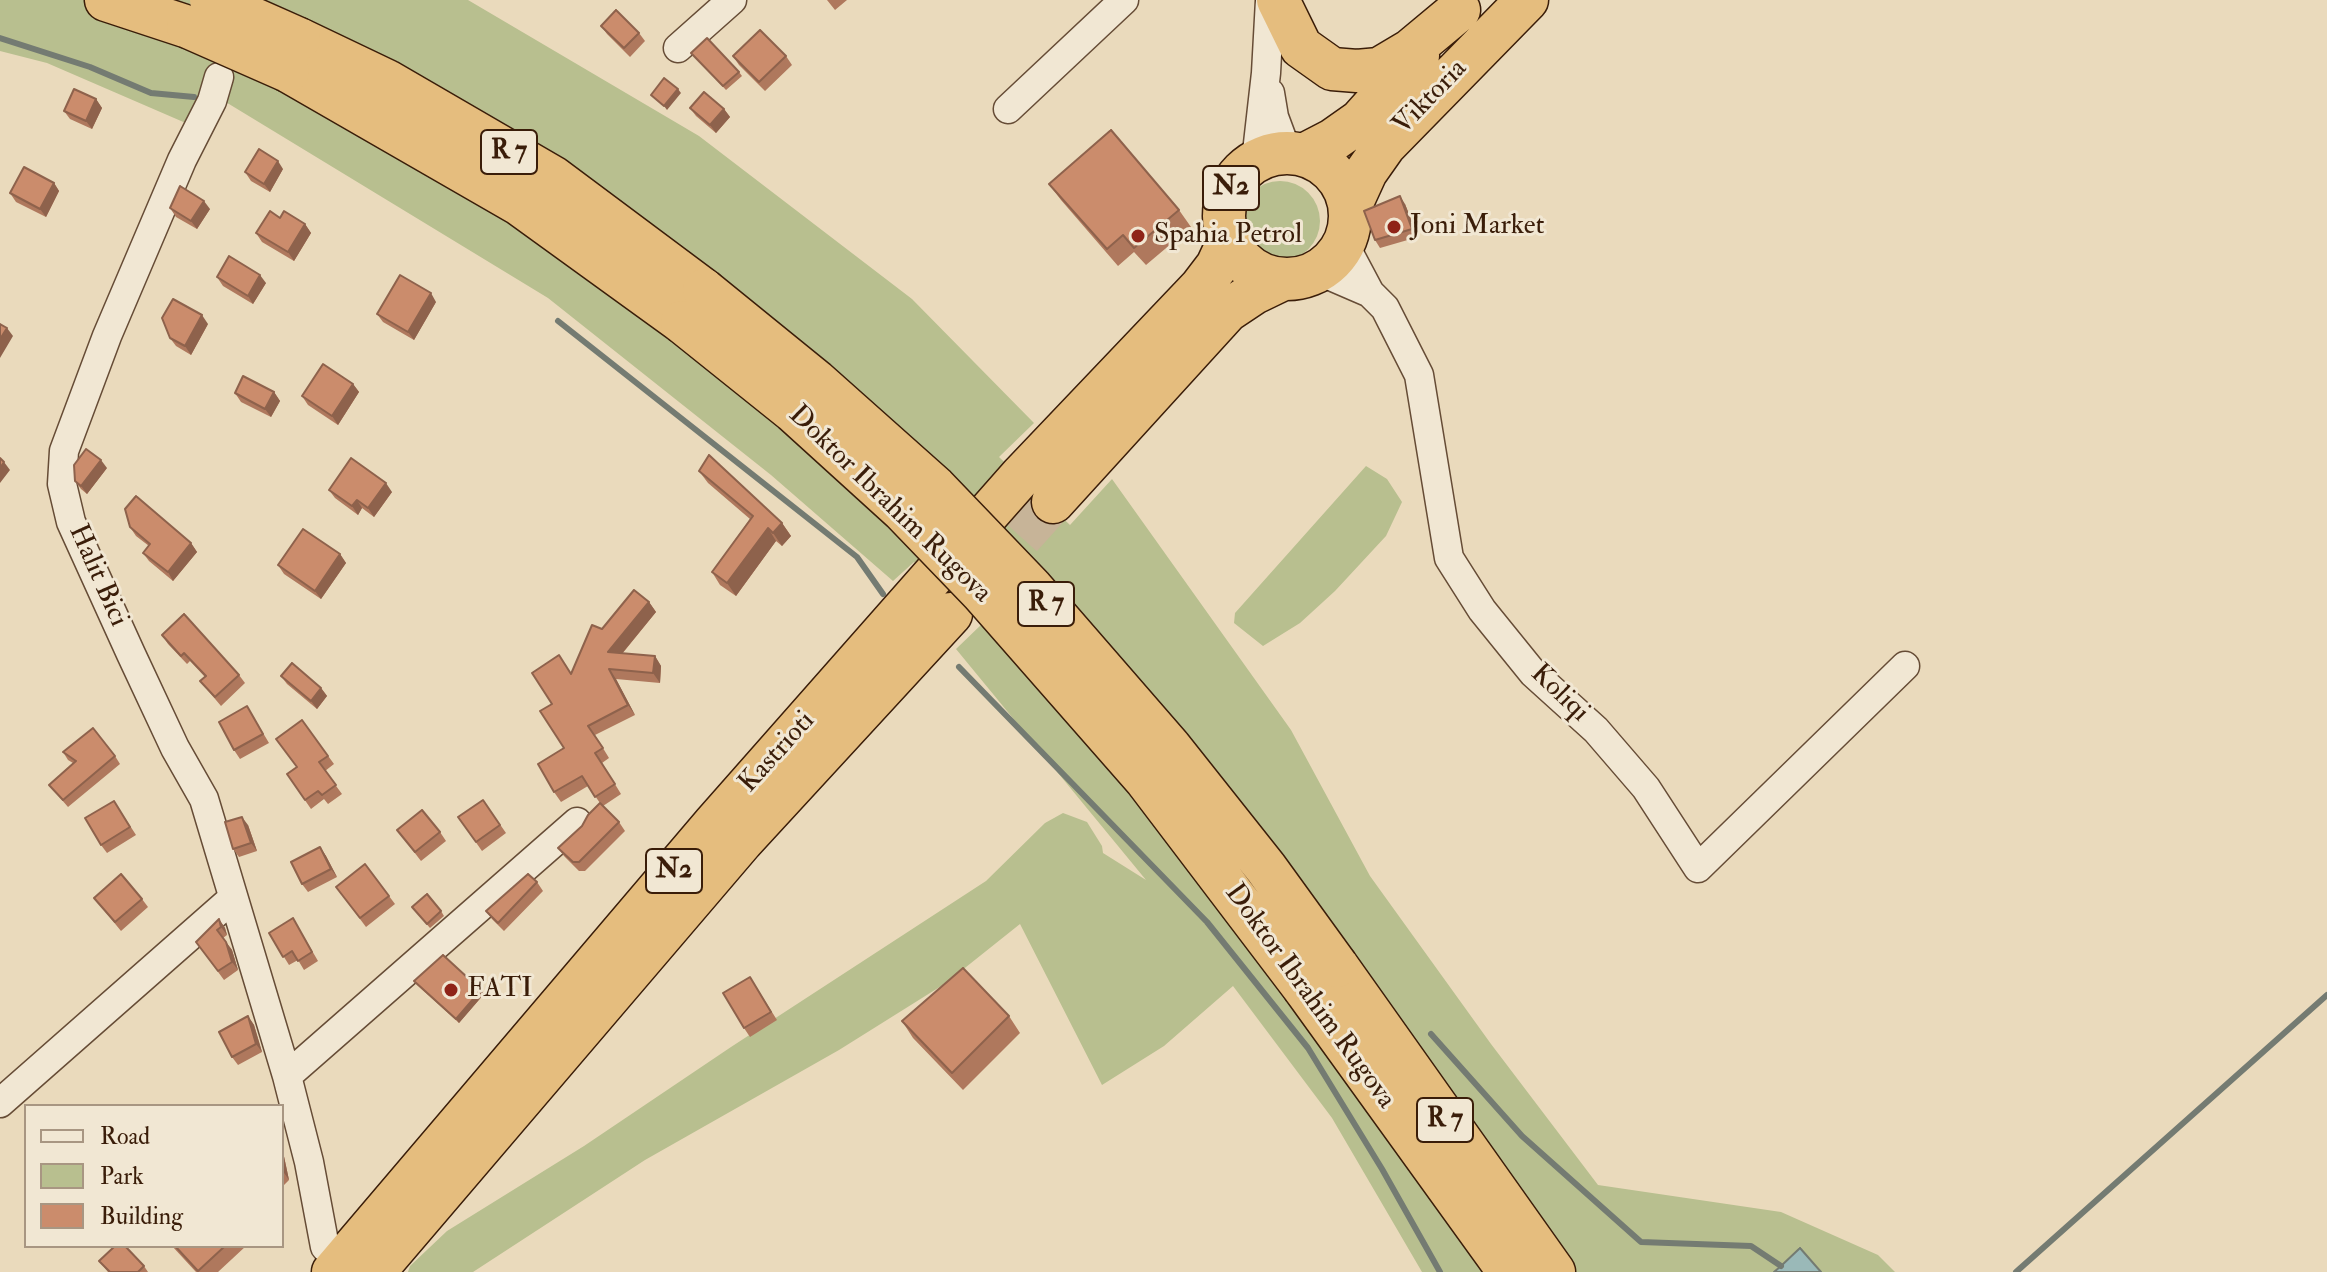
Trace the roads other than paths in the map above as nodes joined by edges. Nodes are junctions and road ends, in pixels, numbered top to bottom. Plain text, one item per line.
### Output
1 (106, 0) edge
2 (732, 0) edge
3 (1124, 0) edge
4 (1270, 0) edge
5 (1278, 0) edge
6 (1527, 0) edge
7 (1465, 5) edge
8 (199, 14) edge
9 (678, 48) dead end
10 (219, 77) dead end
11 (1008, 109) dead end
12 (1282, 156) junction
13 (1229, 240) junction
14 (1324, 250) junction
15 (1053, 502) tunnel mouth
16 (951, 614) tunnel mouth
17 (1905, 666) dead end
18 (577, 822) dead end
19 (233, 898) junction
20 (1321, 977) junction
21 (287, 1076) junction
22 (0, 1103) edge
23 (349, 1269) edge
24 (1509, 1272) edge
25 (1554, 1272) edge

1 - 8 highway, Doktor Ibrahim Rugova / R 7
2 - 9 street
3 - 11 street
4 - 12 street
5 - 7 highway
6 - 14 highway, Viktoria
7 - 12 highway, Viktoria / N2
8 - 20 highway, Doktor Ibrahim Rugova / R 7, bridge
10 - 19 street, Halit Bici
12 - 13 highway, N2
12 - 14 highway
13 - 14 highway, N2
13 - 23 highway, Kastrioti / N2
14 - 15 highway
14 - 17 street, Koliqi
16 - 23 highway, Kastrioti / N2
18 - 21 street
19 - 21 street, Halit Bici
19 - 22 street
20 - 24 highway, Doktor Ibrahim Rugova / R 7
20 - 25 highway, Doktor Ibrahim Rugova / R 7
21 - 23 street, Halit Bici

